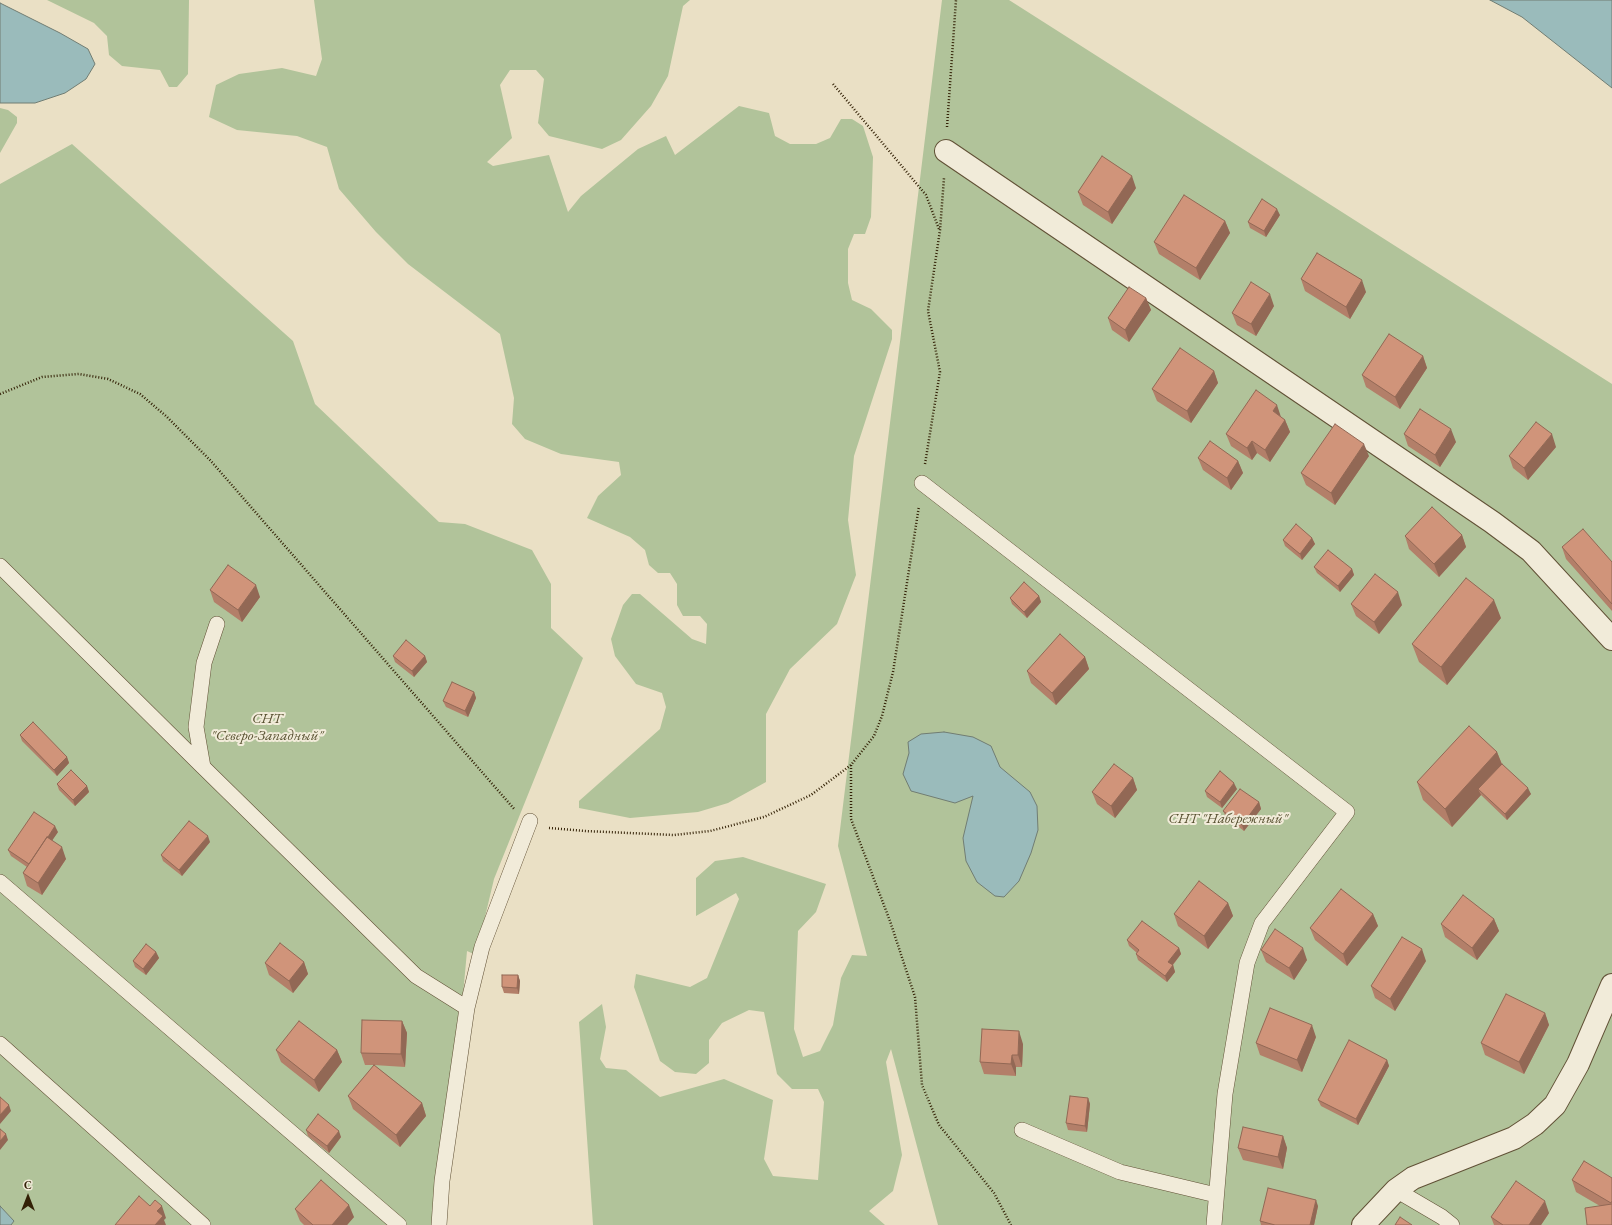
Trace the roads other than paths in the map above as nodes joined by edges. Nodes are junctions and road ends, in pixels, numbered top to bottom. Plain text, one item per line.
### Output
1 (946, 152) road end
2 (922, 483) road end
3 (0, 566) edge
4 (217, 624) dead end
5 (1612, 639) edge
6 (203, 768) junction
7 (530, 820) road end
8 (0, 882) edge
9 (1612, 985) edge
10 (467, 1008) junction
11 (0, 1044) edge
12 (1022, 1130) dead end
13 (1396, 1190) junction
14 (1216, 1195) junction
15 (204, 1225) edge
16 (399, 1225) edge
17 (439, 1225) edge
18 (1214, 1225) edge
19 (1363, 1225) edge
20 (1452, 1225) edge

1 - 5 street
2 - 14 lane
3 - 6 lane
4 - 6 lane
6 - 10 lane
7 - 10 lane
8 - 16 lane
9 - 13 street
10 - 17 lane
11 - 15 lane
12 - 14 lane
13 - 19 street
13 - 20 lane
14 - 18 lane

